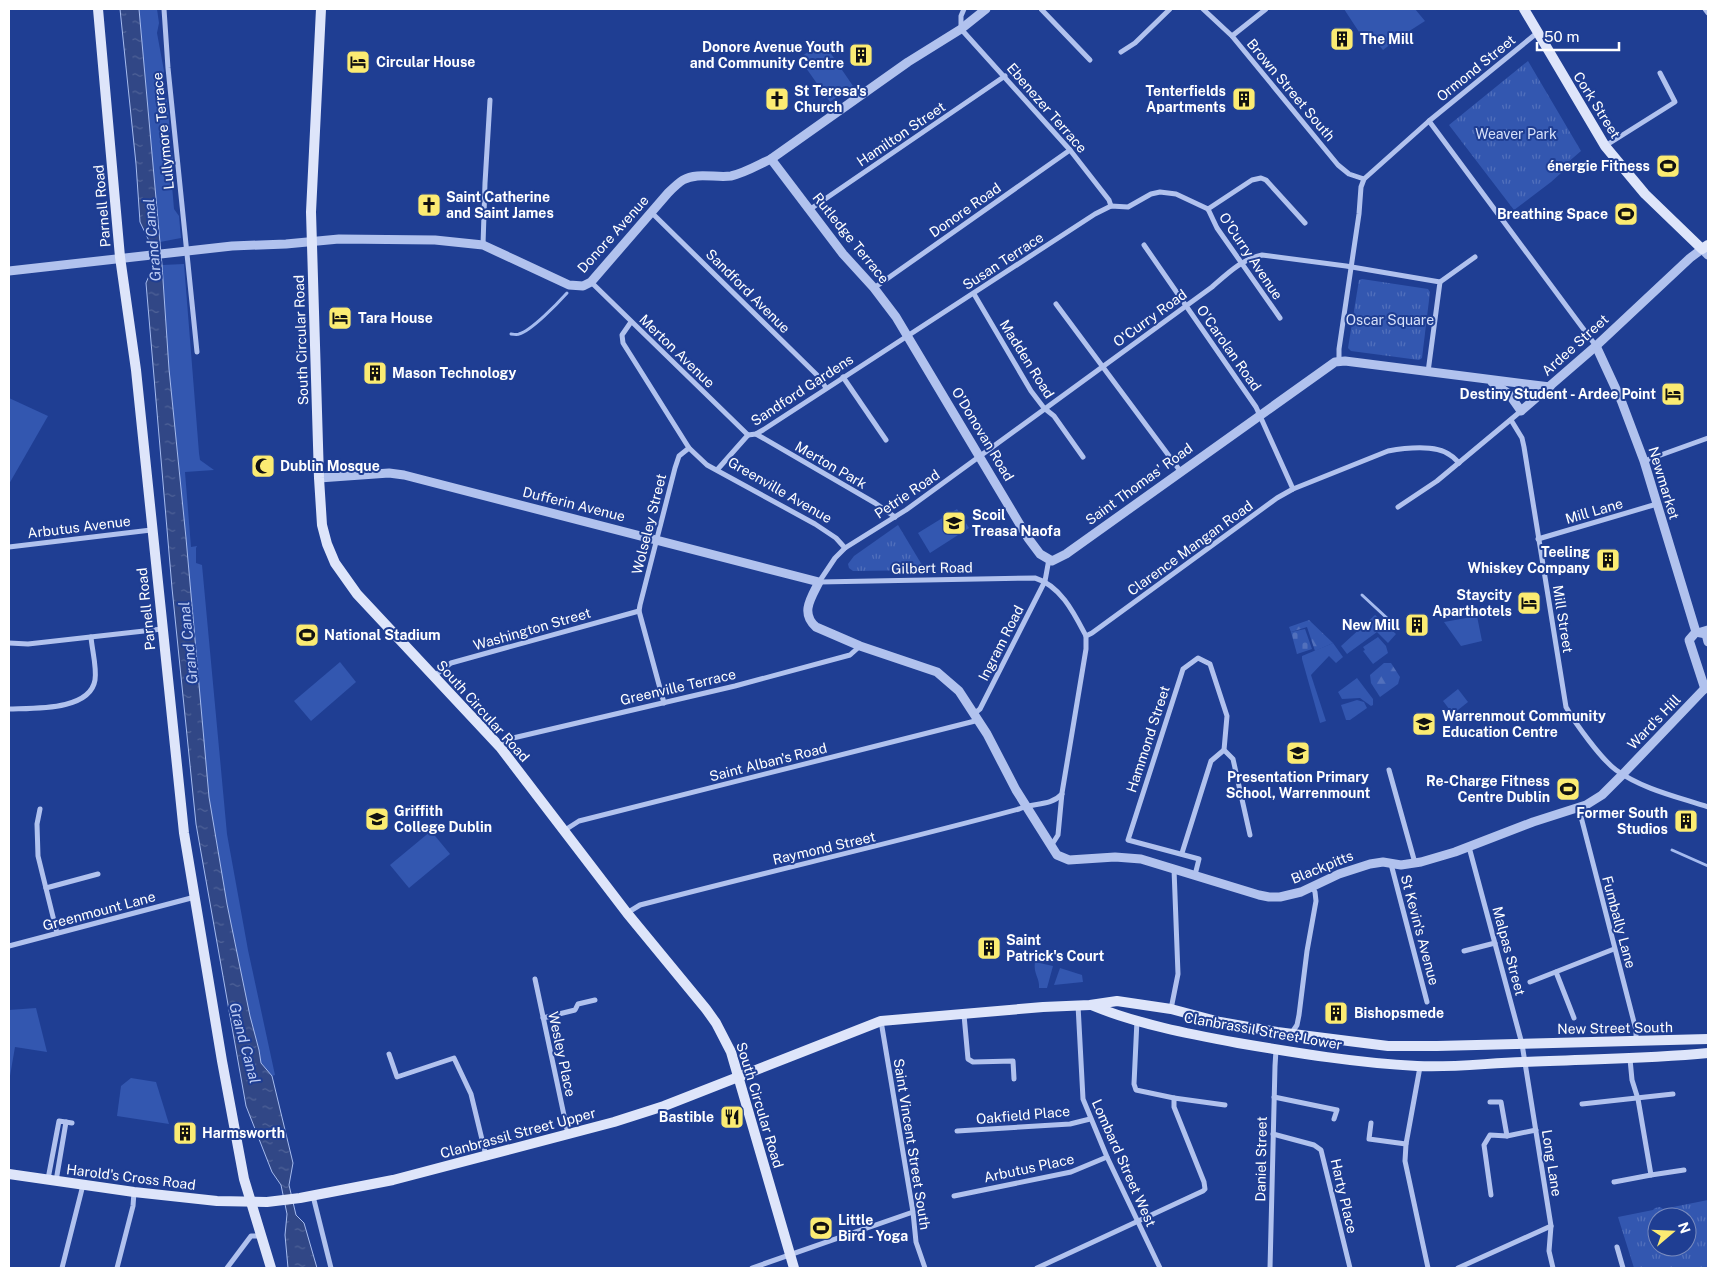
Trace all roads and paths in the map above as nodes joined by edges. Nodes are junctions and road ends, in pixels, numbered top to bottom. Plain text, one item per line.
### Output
1 (98, 9) edge
2 (164, 9) edge
3 (321, 9) edge
4 (964, 9) edge
5 (986, 9) edge
6 (1041, 9) edge
7 (1170, 9) edge
8 (1203, 9) edge
9 (1266, 9) edge
10 (1524, 9) edge
11 (1705, 9) edge
12 (1708, 13) edge
13 (961, 29) junction
14 (1537, 33) junction
15 (1232, 36) junction
16 (1122, 52) dead end
17 (1090, 60) dead end
18 (1660, 73) dead end
19 (1005, 76) junction
20 (490, 100) dead end
21 (1429, 121) junction
22 (1605, 146) junction
23 (1070, 150) junction
24 (771, 159) junction
25 (1364, 179) junction
26 (1111, 206) junction
27 (1208, 209) junction
28 (809, 210) junction
29 (651, 212) junction
30 (1305, 223) dead end
31 (312, 242) junction
32 (483, 245) junction
33 (1144, 245) dead end
34 (1706, 250) edge
35 (184, 251) junction
36 (125, 257) junction
37 (1475, 257) dead end
38 (1241, 264) junction
39 (1351, 267) junction
40 (9, 271) edge
41 (591, 282) junction
42 (1440, 282) junction
43 (874, 288) junction
44 (974, 294) junction
45 (1056, 304) dead end
46 (1185, 306) junction
47 (1280, 318) dead end
48 (632, 322) junction
49 (908, 336) junction
50 (1596, 346) junction
51 (197, 352) dead end
52 (1339, 361) junction
53 (1103, 367) junction
54 (1428, 372) junction
55 (843, 377) junction
56 (1480, 379) junction
57 (1550, 387) junction
58 (826, 388) junction
59 (1044, 408) junction
60 (1521, 411) junction
61 (1259, 415) junction
62 (1511, 420) junction
63 (756, 434) junction
64 (748, 435) junction
65 (1708, 438) edge
66 (886, 440) dead end
67 (689, 448) junction
68 (980, 456) junction
69 (1083, 457) dead end
70 (1644, 461) junction
71 (1459, 463) junction
72 (717, 470) junction
73 (1181, 472) junction
74 (319, 478) junction
75 (1293, 489) junction
76 (1657, 504) junction
77 (1398, 507) dead end
78 (894, 517) junction
79 (151, 530) junction
80 (657, 539) junction
81 (1538, 539) junction
82 (9, 547) edge
83 (845, 548) junction
84 (1049, 560) junction
85 (1045, 581) junction
86 (819, 582) junction
87 (640, 611) junction
88 (1708, 628) edge
89 (162, 629) junction
90 (1696, 632) junction
91 (1086, 636) junction
92 (90, 637) junction
93 (1708, 642) edge
94 (9, 643) edge
95 (860, 646) junction
96 (434, 676) junction
97 (1706, 687) edge
98 (664, 703) junction
99 (9, 708) edge
100 (977, 716) junction
101 (500, 747) junction
102 (1224, 750) junction
103 (1389, 770) dead end
104 (1623, 774) junction
105 (1062, 794) junction
106 (1026, 806) junction
107 (1708, 807) edge
108 (40, 809) dead end
109 (1579, 809) junction
110 (565, 830) junction
111 (1250, 835) dead end
112 (1051, 846) junction
113 (1469, 847) junction
114 (1182, 854) junction
115 (1415, 863) junction
116 (1391, 864) junction
117 (1174, 869) junction
118 (98, 874) dead end
119 (1195, 875) junction
120 (1312, 887) junction
121 (46, 888) junction
122 (195, 897) junction
123 (628, 913) junction
124 (57, 934) junction
125 (1495, 943) junction
126 (9, 946) edge
127 (1614, 949) junction
128 (1464, 951) dead end
129 (1556, 972) junction
130 (535, 979) dead end
131 (1530, 982) dead end
132 (595, 1000) dead end
133 (1427, 1002) dead end
134 (1078, 1005) junction
135 (1090, 1005) junction
136 (1171, 1009) junction
137 (964, 1014) junction
138 (543, 1018) junction
139 (1574, 1018) dead end
140 (1137, 1020) junction
141 (881, 1022) junction
142 (1291, 1034) junction
143 (1708, 1039) edge
144 (1636, 1041) junction
145 (1522, 1044) junction
146 (1276, 1050) junction
147 (1708, 1053) edge
148 (389, 1054) dead end
149 (1630, 1059) junction
150 (1525, 1062) junction
151 (1420, 1066) junction
152 (738, 1077) junction
153 (1014, 1079) dead end
154 (1673, 1094) dead end
155 (1274, 1097) junction
156 (1174, 1098) junction
157 (1638, 1099) junction
158 (1490, 1102) dead end
159 (1582, 1104) dead end
160 (1225, 1105) dead end
161 (1090, 1118) junction
162 (1334, 1119) dead end
163 (1371, 1123) dead end
164 (1536, 1130) junction
165 (957, 1132) dead end
166 (1273, 1134) junction
167 (568, 1135) junction
168 (1507, 1136) junction
169 (1406, 1144) junction
170 (486, 1156) junction
171 (1107, 1156) junction
172 (1684, 1170) dead end
173 (9, 1174) edge
174 (1651, 1176) junction
175 (52, 1181) junction
176 (1614, 1182) dead end
177 (83, 1185) junction
178 (134, 1192) junction
179 (313, 1195) junction
180 (1491, 1195) dead end
181 (954, 1196) dead end
182 (278, 1201) joint
183 (251, 1202) junction
184 (913, 1212) junction
185 (1138, 1222) junction
186 (1551, 1226) junction
187 (261, 1236) junction
188 (1617, 1247) dead end
189 (790, 1256) junction
190 (1048, 1266) edge
191 (62, 1268) edge
192 (116, 1268) edge
193 (227, 1268) edge
194 (271, 1268) edge
195 (331, 1268) edge
196 (752, 1268) edge
197 (794, 1268) edge
198 (925, 1268) edge
199 (1037, 1268) edge
200 (1160, 1268) edge
201 (1270, 1268) edge
202 (1350, 1268) edge
203 (1428, 1268) edge
204 (1458, 1268) edge
205 (1553, 1268) edge
206 (1623, 1268) edge

1 - 36 main road, Parnell Road
2 - 35 street, Lullymore Terrace
3 - 31 main road, South Circular Road
4 - 13 street
5 - 13 street, Donore Avenue
6 - 17 street
7 - 16 street
8 - 15 street, Brown Street South
9 - 15 street
10 - 14 main road, Cork Street
11 - 12 street
13 - 19 street, Ebenezer Terrace
13 - 24 street, Donore Avenue
14 - 21 street, Ormond Street
14 - 22 main road, Cork Street
15 - 25 street, Brown Street South
18 - 22 street
19 - 23 street, Ebenezer Terrace
19 - 28 street, Hamilton Street
20 - 32 street
21 - 25 street, Ormond Street
21 - 50 street
22 - 34 main road, Cork Street
23 - 26 street, Ebenezer Terrace
23 - 43 street, Donore Road
24 - 28 street, Rutledge Terrace
24 - 29 street, Donore Avenue
25 - 39 street
26 - 27 street
26 - 44 street, Susan Terrace
27 - 30 street, O'Curry Avenue
27 - 38 street, O'Curry Avenue
28 - 43 street, Rutledge Terrace
29 - 41 street, Donore Avenue
29 - 58 street, Sandford Avenue
31 - 32 street, Donore Avenue
31 - 35 street, Donore Avenue
31 - 74 main road, South Circular Road
32 - 41 street, Donore Avenue
33 - 46 street, O'Carolan Road
34 - 50 street, Ardee Street
35 - 36 street, Donore Avenue
35 - 51 street, Lullymore Terrace
36 - 40 street, Donore Avenue
36 - 79 main road, Parnell Road
37 - 42 street
38 - 39 street, O'Curry Road
38 - 46 street, O'Curry Road
38 - 47 street, O'Curry Avenue
39 - 42 street
39 - 52 street
41 - 48 street, Merton Avenue
42 - 54 street
43 - 49 street, Rutledge Terrace
44 - 49 street, Susan Terrace
44 - 59 street, Madden Road
45 - 53 street
46 - 53 street, O'Curry Road
46 - 61 street, O'Carolan Road
48 - 64 street, Merton Avenue
48 - 67 street, Greenville Avenue
49 - 55 street, Sandford Gardens
49 - 68 street, O'Donovan Road
50 - 57 street, Ardee Street
50 - 70 street, Newmarket
52 - 54 street
52 - 61 street, Saint Thomas' Road
53 - 59 street, O'Curry Road
53 - 73 street
54 - 56 street
55 - 58 street, Sandford Gardens
55 - 66 street
56 - 57 street
56 - 60 street
57 - 60 street, Ardee Street
58 - 63 street, Sandford Gardens
59 - 68 street, O'Curry Road
59 - 69 street, Madden Road
60 - 62 street, Ardee Street
61 - 73 street, Saint Thomas' Road
61 - 75 street
62 - 71 street, Ardee Street
62 - 81 street, Mill Street
63 - 64 street, Sandford Gardens
63 - 78 street, Merton Park
64 - 72 street, Sandford Gardens
65 - 70 street
67 - 72 street, Greenville Avenue
67 - 80 street, Wolseley Street
68 - 78 street, Petrie Road
68 - 84 street, O'Donovan Road
70 - 76 street, Newmarket
71 - 75 street, Clarence Mangan Road
71 - 77 street, Ardee Street
72 - 83 street, Greenville Avenue
73 - 84 street, Saint Thomas' Road
74 - 80 street, Dufferin Avenue
74 - 96 main road, South Circular Road
75 - 91 street, Clarence Mangan Road
76 - 81 street, Mill Lane
76 - 90 street, Newmarket
78 - 83 street, Petrie Road
79 - 82 street, Arbutus Avenue
79 - 89 main road, Parnell Road
80 - 86 street, Dufferin Avenue
80 - 87 street, Wolseley Street
81 - 104 street, Mill Street
83 - 86 street
84 - 85 street, Ingram Road
85 - 86 street, Gilbert Road
85 - 91 street
85 - 100 street, Ingram Road
86 - 95 street
87 - 96 street, Washington Street
87 - 98 street
88 - 90 street
89 - 92 street
89 - 122 main road, Parnell Road
90 - 93 street
90 - 97 street, Newmarket
91 - 105 street
92 - 94 street
92 - 99 street
95 - 98 street, Greenville Terrace
95 - 100 street
96 - 101 main road, South Circular Road
97 - 104 street, Ward's Hill
98 - 101 street, Greenville Terrace
100 - 106 street
100 - 110 street, Saint Alban's Road
101 - 110 main road, South Circular Road
102 - 111 street
102 - 114 street
102 - 114 street, Hammond Street
103 - 115 street
104 - 107 street, Mill Street
104 - 109 street, Blackpitts
105 - 106 street
105 - 112 street
106 - 112 street
106 - 123 street, Raymond Street
108 - 121 street
109 - 113 street, Blackpitts
109 - 127 street, Fumbally Lane
110 - 123 main road, South Circular Road
112 - 117 street, Blackpitts
113 - 115 street, Blackpitts
113 - 125 street, Malpas Street
114 - 119 street
115 - 116 street, Blackpitts
116 - 120 street, Blackpitts
116 - 133 street, St Kevin's Avenue
117 - 119 street, Blackpitts
117 - 136 street
118 - 121 street
119 - 120 street, Blackpitts
120 - 142 street
121 - 124 street
122 - 124 street, Greenmount Lane
122 - 183 main road, Parnell Road
123 - 152 main road, South Circular Road
124 - 126 street, Greenmount Lane
125 - 128 street
125 - 145 street, Malpas Street
127 - 129 street
127 - 144 street, Fumbally Lane
129 - 131 street
129 - 139 street
130 - 138 street, Wesley Place
132 - 138 street
134 - 135 main road, Clanbrassil Street Lower
134 - 137 main road, Clanbrassil Street Lower
134 - 161 street, Lombard Street West
135 - 136 main road, Clanbrassil Street Lower
135 - 140 main road, Clanbrassil Street Lower
136 - 142 main road, Clanbrassil Street Lower
137 - 141 main road, Clanbrassil Street Lower
137 - 153 street
138 - 167 street, Wesley Place
140 - 146 main road, Clanbrassil Street Lower
140 - 156 street
141 - 152 main road, Clanbrassil Street Lower
141 - 184 street, Saint Vincent Street South
142 - 145 main road, Clanbrassil Street Lower
143 - 144 main road, New Street South
144 - 145 main road, New Street South
145 - 150 street, Malpas Street
146 - 151 main road, Clanbrassil Street Lower
146 - 155 street, Daniel Street
147 - 149 main road
148 - 170 street
149 - 150 main road
149 - 157 street
150 - 151 main road, Clanbrassil Street Lower
150 - 164 street, Long Lane
151 - 169 street
152 - 167 main road, Clanbrassil Street Upper
152 - 189 main road, South Circular Road
154 - 157 street
155 - 162 street
155 - 166 street, Daniel Street
156 - 160 street
156 - 185 street
157 - 159 street
157 - 174 street
158 - 168 street
161 - 165 street, Oakfield Place
161 - 171 street, Lombard Street West
163 - 169 street
164 - 168 street
164 - 186 street, Long Lane
166 - 201 street, Daniel Street
166 - 202 street, Harty Place
167 - 170 main road, Clanbrassil Street Upper
168 - 180 street
169 - 203 street
170 - 179 main road, Clanbrassil Street Upper
171 - 181 street, Arbutus Place
171 - 185 street, Lombard Street West
172 - 174 street
173 - 175 main road, Harold's Cross Road
174 - 176 street
175 - 175 street
175 - 177 main road, Harold's Cross Road
177 - 178 main road, Harold's Cross Road
177 - 191 street
178 - 183 main road, Harold's Cross Road
178 - 192 street
179 - 182 main road, Clanbrassil Street Upper
179 - 195 street
182 - 183 main road, Harold's Cross Road
183 - 187 main road, Parnell Road
184 - 189 street
184 - 198 street, Saint Vincent Street South
185 - 190 street
185 - 200 street, Lombard Street West
186 - 204 street
186 - 205 street, Long Lane
187 - 193 street
187 - 194 main road, Parnell Road
188 - 206 street
189 - 196 street
189 - 197 main road, South Circular Road
190 - 199 street

